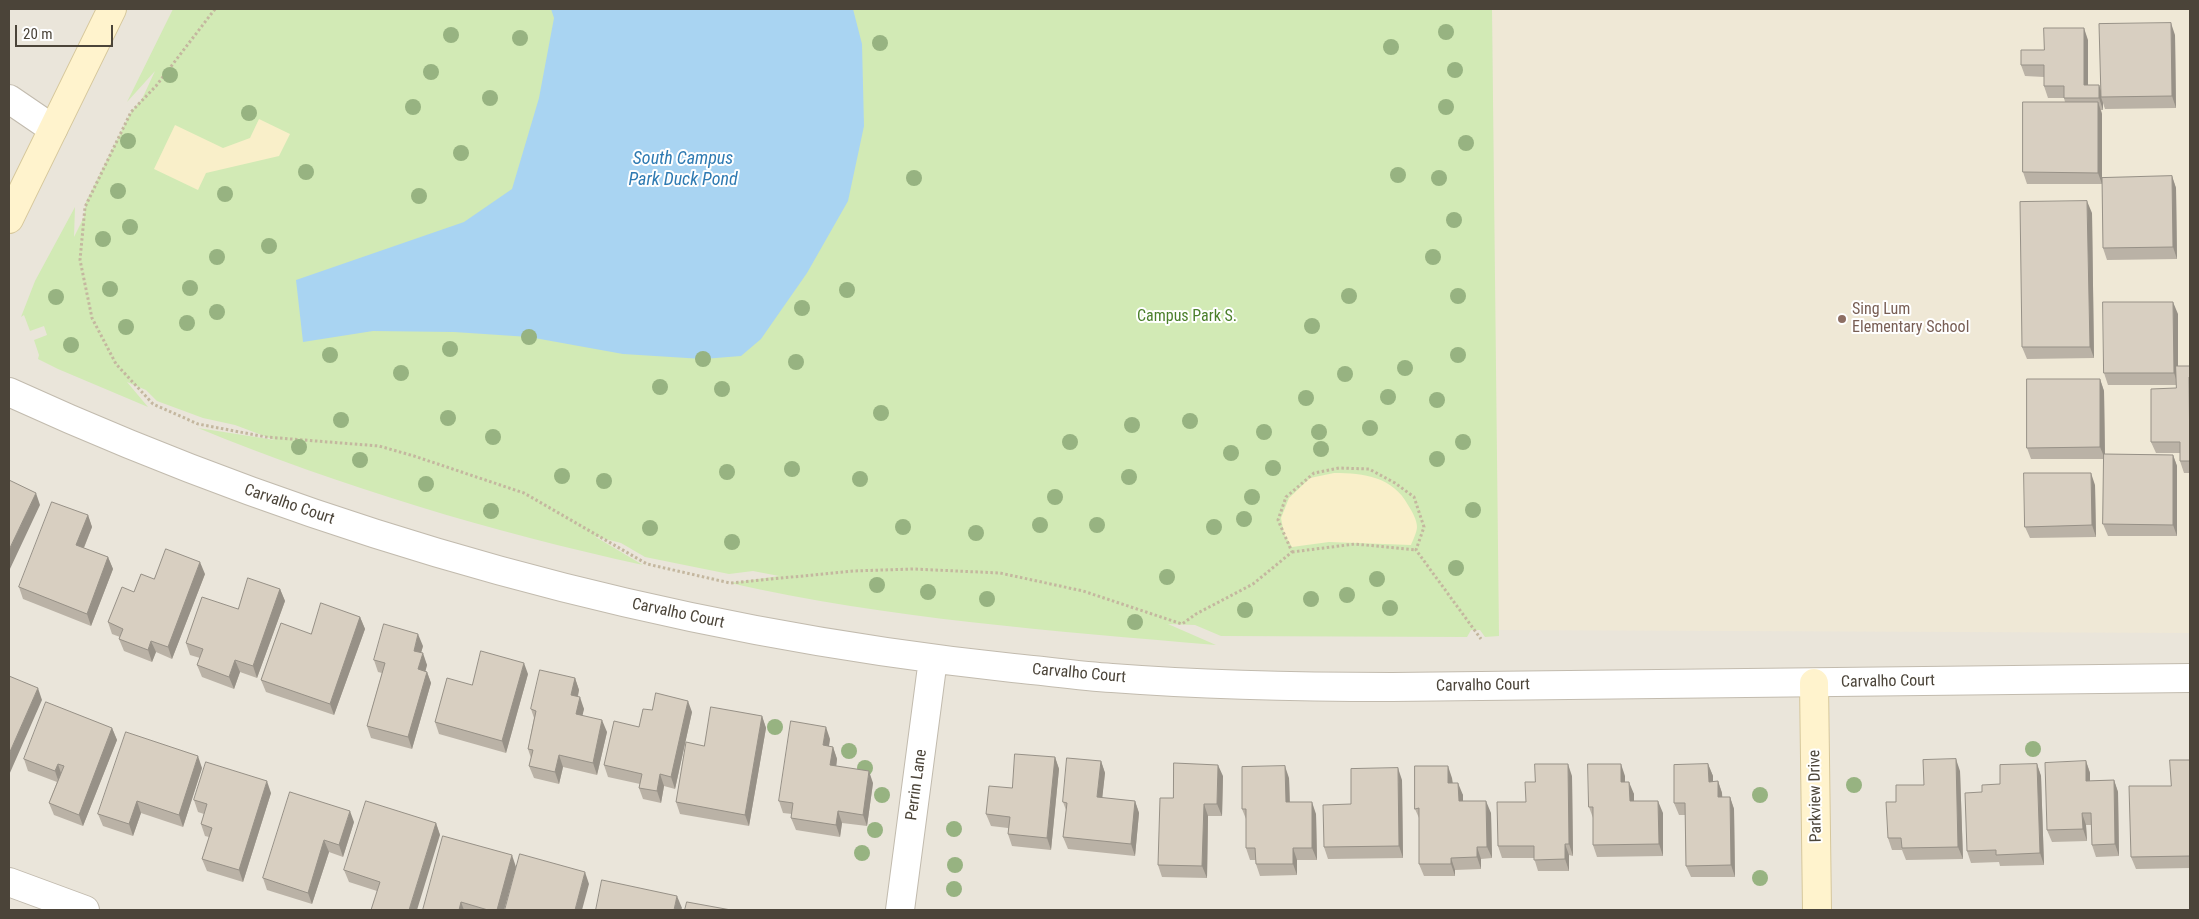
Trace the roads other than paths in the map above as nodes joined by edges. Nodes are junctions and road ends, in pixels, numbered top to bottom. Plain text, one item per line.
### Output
1 (112, 9) edge
2 (9, 99) edge
3 (53, 128) junction
4 (9, 219) edge
5 (9, 392) edge
6 (933, 659) junction
7 (2190, 678) edge
8 (1814, 682) junction
9 (9, 882) edge
10 (85, 910) edge
11 (900, 910) edge
12 (1817, 910) edge

1 - 3 street
2 - 3 street
3 - 4 street
5 - 6 street, Carvalho Court
6 - 8 street, Carvalho Court
6 - 11 street, Perrin Lane
7 - 8 street, Carvalho Court
8 - 12 street, Parkview Drive
9 - 10 street

